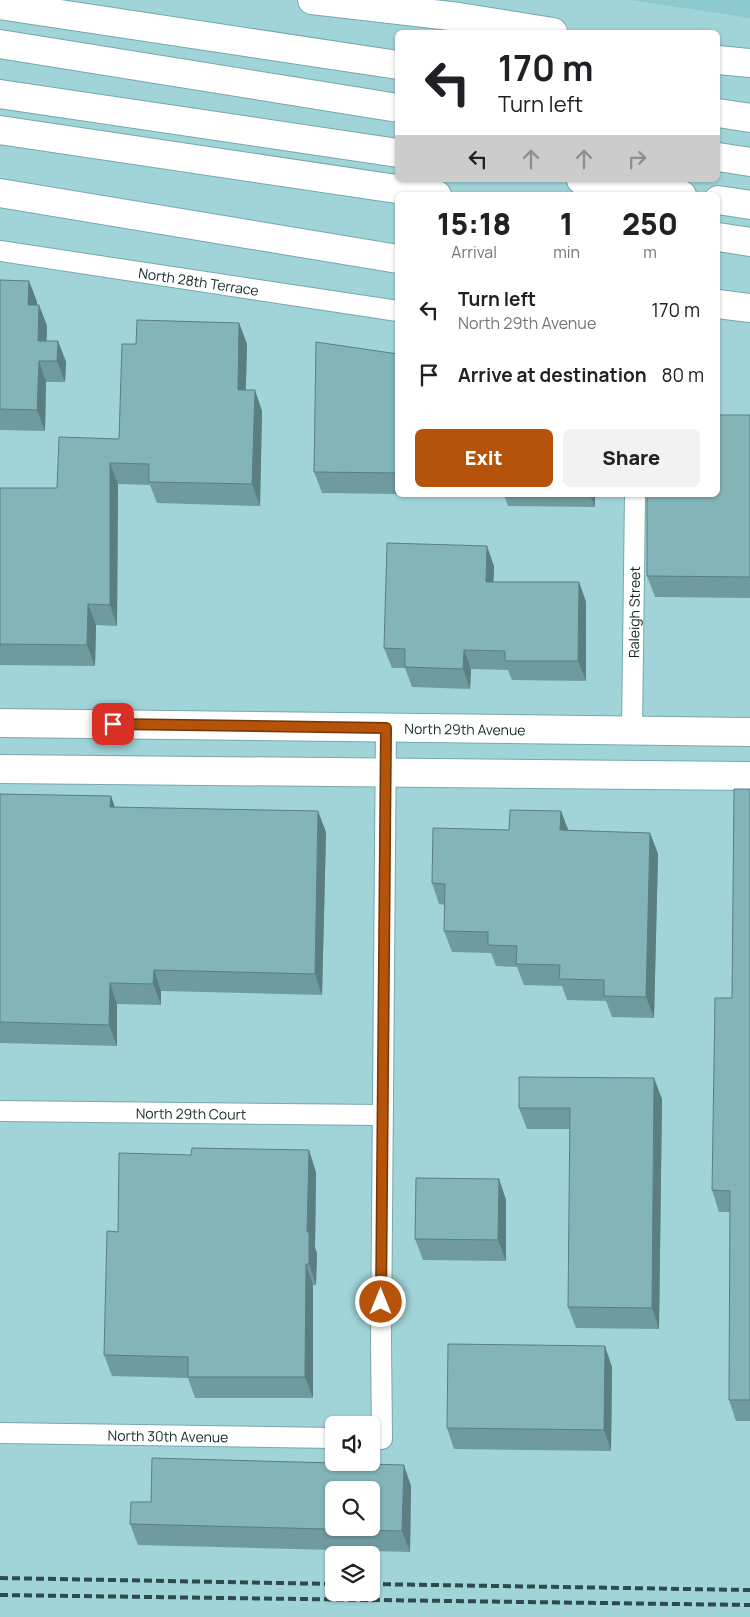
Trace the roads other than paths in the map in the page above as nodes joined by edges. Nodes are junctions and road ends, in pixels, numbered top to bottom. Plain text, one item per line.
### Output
1 (312, 0) edge
2 (0, 5) edge
3 (541, 30) edge
4 (0, 44) edge
5 (720, 60) edge
6 (750, 63) edge
7 (395, 65) edge
8 (0, 94) edge
9 (395, 108) edge
10 (720, 113) edge
11 (750, 118) edge
12 (0, 130) edge
13 (395, 153) edge
14 (720, 156) edge
15 (750, 162) edge
16 (594, 182) edge
17 (417, 192) edge
18 (662, 192) edge
19 (0, 193) edge
20 (720, 200) edge
21 (750, 205) edge
22 (720, 237) edge
23 (750, 242) edge
24 (0, 251) edge
25 (395, 259) edge
26 (720, 304) edge
27 (750, 308) edge
28 (395, 311) edge
29 (635, 497) edge
30 (0, 723) edge
31 (386, 728) junction
32 (632, 730) junction
33 (750, 732) edge
34 (0, 769) edge
35 (386, 773) junction
36 (750, 776) edge
37 (0, 1111) edge
38 (382, 1115) junction
39 (378, 1416) edge
40 (0, 1434) edge
41 (325, 1438) edge

1 - 3 main road
2 - 7 main road
4 - 9 main road
5 - 6 main road
8 - 13 main road
10 - 11 main road
12 - 17 main road
14 - 15 main road
16 - 18 main road
19 - 25 main road
20 - 21 main road
22 - 23 main road
24 - 28 street, North 28th Terrace
26 - 27 main road
29 - 32 street, Raleigh Street
30 - 31 main road, North 29th Avenue
31 - 32 main road, North 29th Avenue
31 - 35 street
32 - 33 main road, North 29th Avenue
34 - 35 main road
35 - 36 main road
35 - 38 street
37 - 38 street, North 29th Court
38 - 39 street
40 - 41 street, North 30th Avenue

